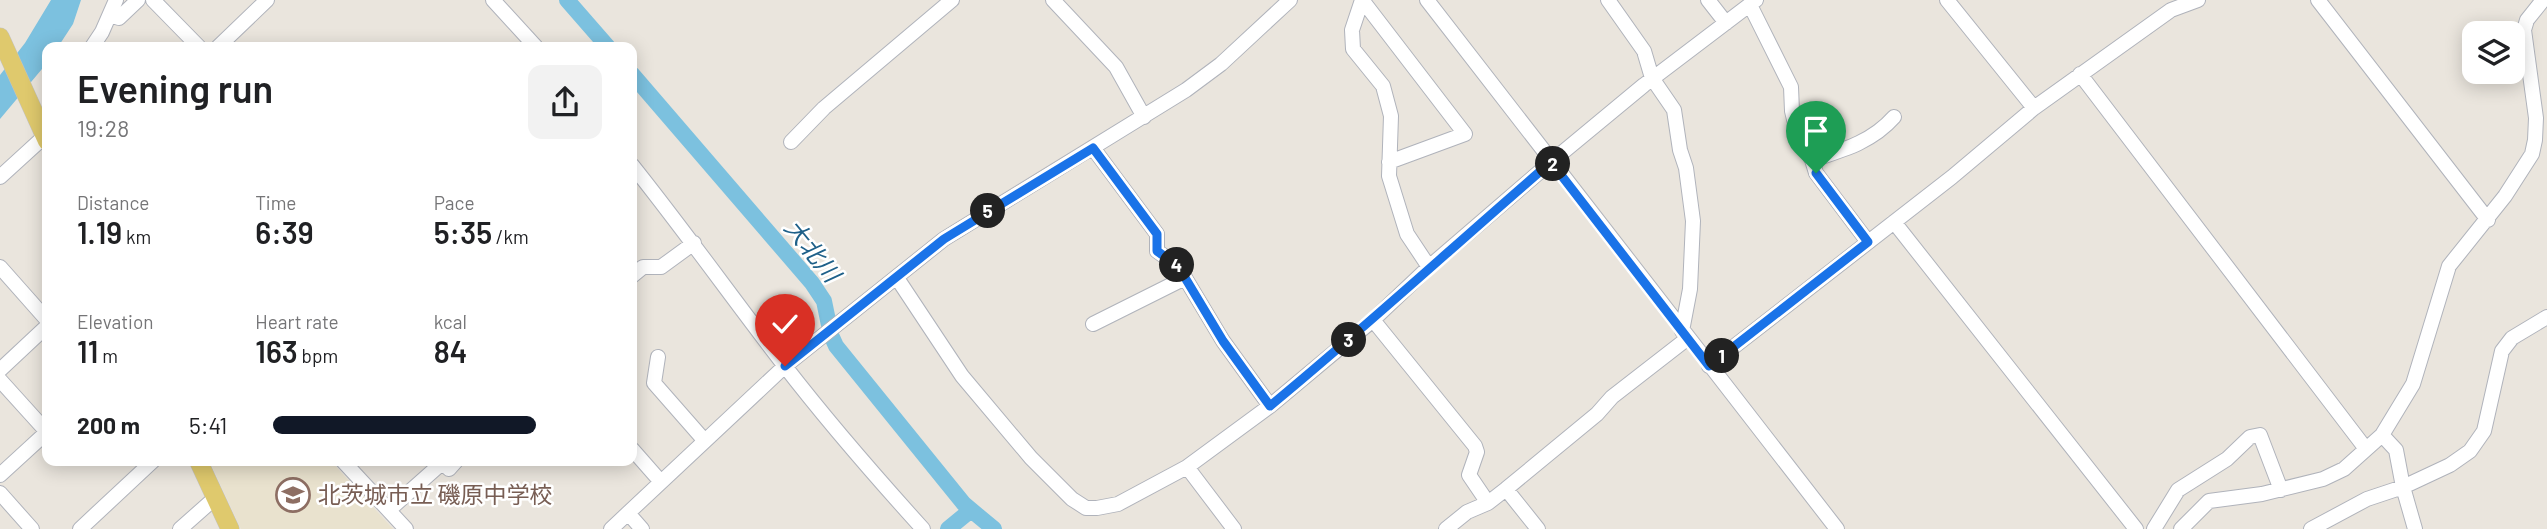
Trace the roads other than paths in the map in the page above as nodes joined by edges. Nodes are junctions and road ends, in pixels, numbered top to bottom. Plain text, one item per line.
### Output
1 (116, 0) edge
2 (138, 0) edge
3 (153, 0) edge
4 (267, 0) edge
5 (493, 0) edge
6 (952, 0) edge
7 (1053, 0) edge
8 (1290, 0) edge
9 (1427, 0) edge
10 (1608, 0) edge
11 (1708, 0) edge
12 (1947, 0) edge
13 (2198, 0) edge
14 (2318, 0) edge
15 (2543, 0) edge
16 (1753, 3) edge
17 (1366, 4) edge
18 (2167, 5) edge
19 (110, 15) junction
20 (1726, 23) junction
21 (102, 32) junction
22 (0, 38) edge
23 (95, 42) edge
24 (106, 42) edge
25 (194, 42) edge
26 (223, 42) edge
27 (531, 42) edge
28 (2080, 74) junction
29 (1653, 79) junction
30 (2035, 108) junction
31 (1144, 117) junction
32 (1895, 117) dead end
33 (42, 125) edge
34 (42, 128) edge
35 (791, 142) dead end
36 (1093, 148) junction
37 (1812, 160) junction
38 (1389, 162) junction
39 (1551, 162) junction
40 (637, 171) edge
41 (0, 177) edge
42 (2488, 220) junction
43 (1894, 222) junction
44 (1868, 242) junction
45 (694, 243) junction
46 (0, 267) edge
47 (1429, 267) junction
48 (637, 272) edge
49 (1185, 278) junction
50 (893, 281) junction
51 (42, 314) edge
52 (2547, 317) edge
53 (1373, 320) junction
54 (1093, 324) dead end
55 (42, 331) edge
56 (1685, 334) junction
57 (658, 357) dead end
58 (788, 363) junction
59 (1709, 366) junction
60 (0, 370) edge
61 (0, 380) edge
62 (1270, 406) junction
63 (42, 426) edge
64 (2382, 435) junction
65 (42, 437) edge
66 (704, 440) junction
67 (2366, 449) junction
68 (637, 455) edge
69 (148, 466) edge
70 (201, 466) edge
71 (348, 466) edge
72 (441, 466) edge
73 (1187, 467) junction
74 (0, 475) edge
75 (661, 482) junction
76 (2403, 487) junction
77 (1506, 489) junction
78 (2281, 490) junction
79 (0, 493) edge
80 (215, 498) junction
81 (1488, 503) junction
82 (389, 510) junction
83 (628, 513) junction
84 (32, 529) edge
85 (80, 529) edge
86 (180, 529) edge
87 (230, 529) edge
88 (406, 529) edge
89 (611, 529) edge
90 (642, 529) edge
91 (923, 529) edge
92 (1234, 529) edge
93 (1446, 529) edge
94 (1538, 529) edge
95 (1837, 529) edge
96 (2136, 529) edge
97 (2154, 529) edge
98 (2181, 529) edge
99 (2311, 529) edge
100 (2415, 529) edge

1 - 19 street
2 - 19 street
3 - 25 street
4 - 26 street
5 - 27 street
6 - 35 street
7 - 31 street
8 - 31 street
9 - 39 street
10 - 29 street
11 - 20 street
12 - 30 street
13 - 18 street
14 - 42 street
15 - 42 street
16 - 20 street
16 - 37 street
17 - 38 street
17 - 38 street
18 - 28 street
19 - 21 street
20 - 29 street
21 - 23 street
21 - 24 street
22 - 33 main road
28 - 30 street
28 - 67 street
29 - 39 street
29 - 56 street
30 - 43 street
31 - 36 street
32 - 37 street
34 - 41 street
36 - 49 street
36 - 50 street
37 - 44 street
38 - 47 street
39 - 47 street
39 - 56 street
40 - 45 street
42 - 64 street
43 - 44 street
43 - 96 street
44 - 59 street
45 - 48 street
45 - 58 street
46 - 51 street
47 - 53 street
49 - 54 street
49 - 62 street
50 - 58 street
50 - 73 street
52 - 76 street
53 - 62 street
53 - 81 street
55 - 60 street
56 - 59 street
56 - 77 street
57 - 66 street
58 - 66 street
58 - 91 street
59 - 95 street
61 - 63 street
62 - 73 street
64 - 67 street
64 - 76 street
65 - 74 street
66 - 75 street
67 - 78 street
68 - 75 street
69 - 85 street
70 - 80 main road
71 - 82 street
72 - 82 street
73 - 92 street
75 - 83 street
76 - 99 street
76 - 100 street
77 - 81 street
77 - 94 street
78 - 97 street
78 - 98 street
79 - 84 street
80 - 86 street
80 - 87 main road
81 - 93 street
82 - 88 street
83 - 89 street
83 - 90 street

